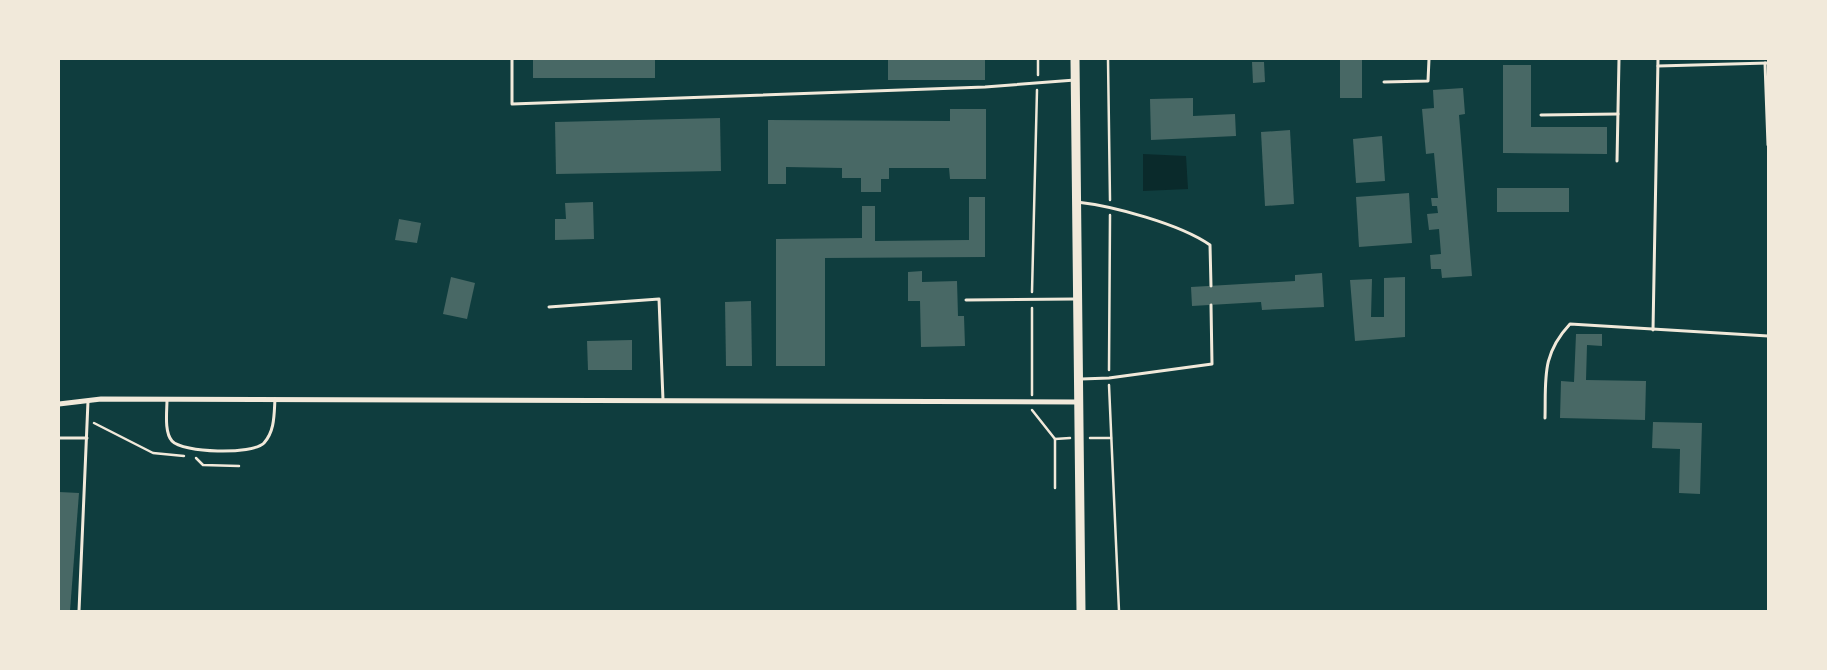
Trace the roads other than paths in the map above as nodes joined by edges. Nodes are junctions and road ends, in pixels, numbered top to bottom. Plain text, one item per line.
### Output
1 (512, 59) edge
2 (1075, 59) edge
3 (1429, 59) edge
4 (1619, 59) edge
5 (1658, 59) edge
6 (1766, 63) edge
7 (1658, 66) junction
8 (1075, 80) junction
9 (1384, 82) dead end
10 (1618, 114) junction
11 (1541, 115) dead end
12 (1768, 145) edge
13 (1617, 161) dead end
14 (1077, 202) junction
15 (1211, 286) dead end
16 (1079, 299) junction
17 (966, 300) dead end
18 (1211, 305) dead end
19 (549, 307) dead end
20 (1653, 330) junction
21 (1768, 336) edge
22 (1078, 379) junction
23 (167, 399) junction
24 (275, 399) junction
25 (88, 400) junction
26 (663, 400) junction
27 (1077, 402) junction
28 (59, 404) edge
29 (1545, 418) dead end
30 (59, 438) edge
31 (87, 438) junction
32 (78, 611) edge
33 (1081, 611) edge

1 - 8 lane
2 - 8 main road
3 - 9 lane
4 - 10 lane
5 - 7 lane
6 - 7 lane
6 - 12 lane
7 - 20 lane
8 - 14 main road
10 - 11 lane
10 - 13 lane
14 - 15 lane
14 - 16 main road
16 - 17 lane
16 - 22 main road
18 - 22 lane
19 - 26 lane
20 - 21 lane
20 - 29 lane
22 - 27 main road
23 - 24 street
23 - 24 lane
23 - 25 street
24 - 26 street
25 - 28 street
25 - 31 lane
26 - 27 street
27 - 33 main road
30 - 31 lane
31 - 32 lane

